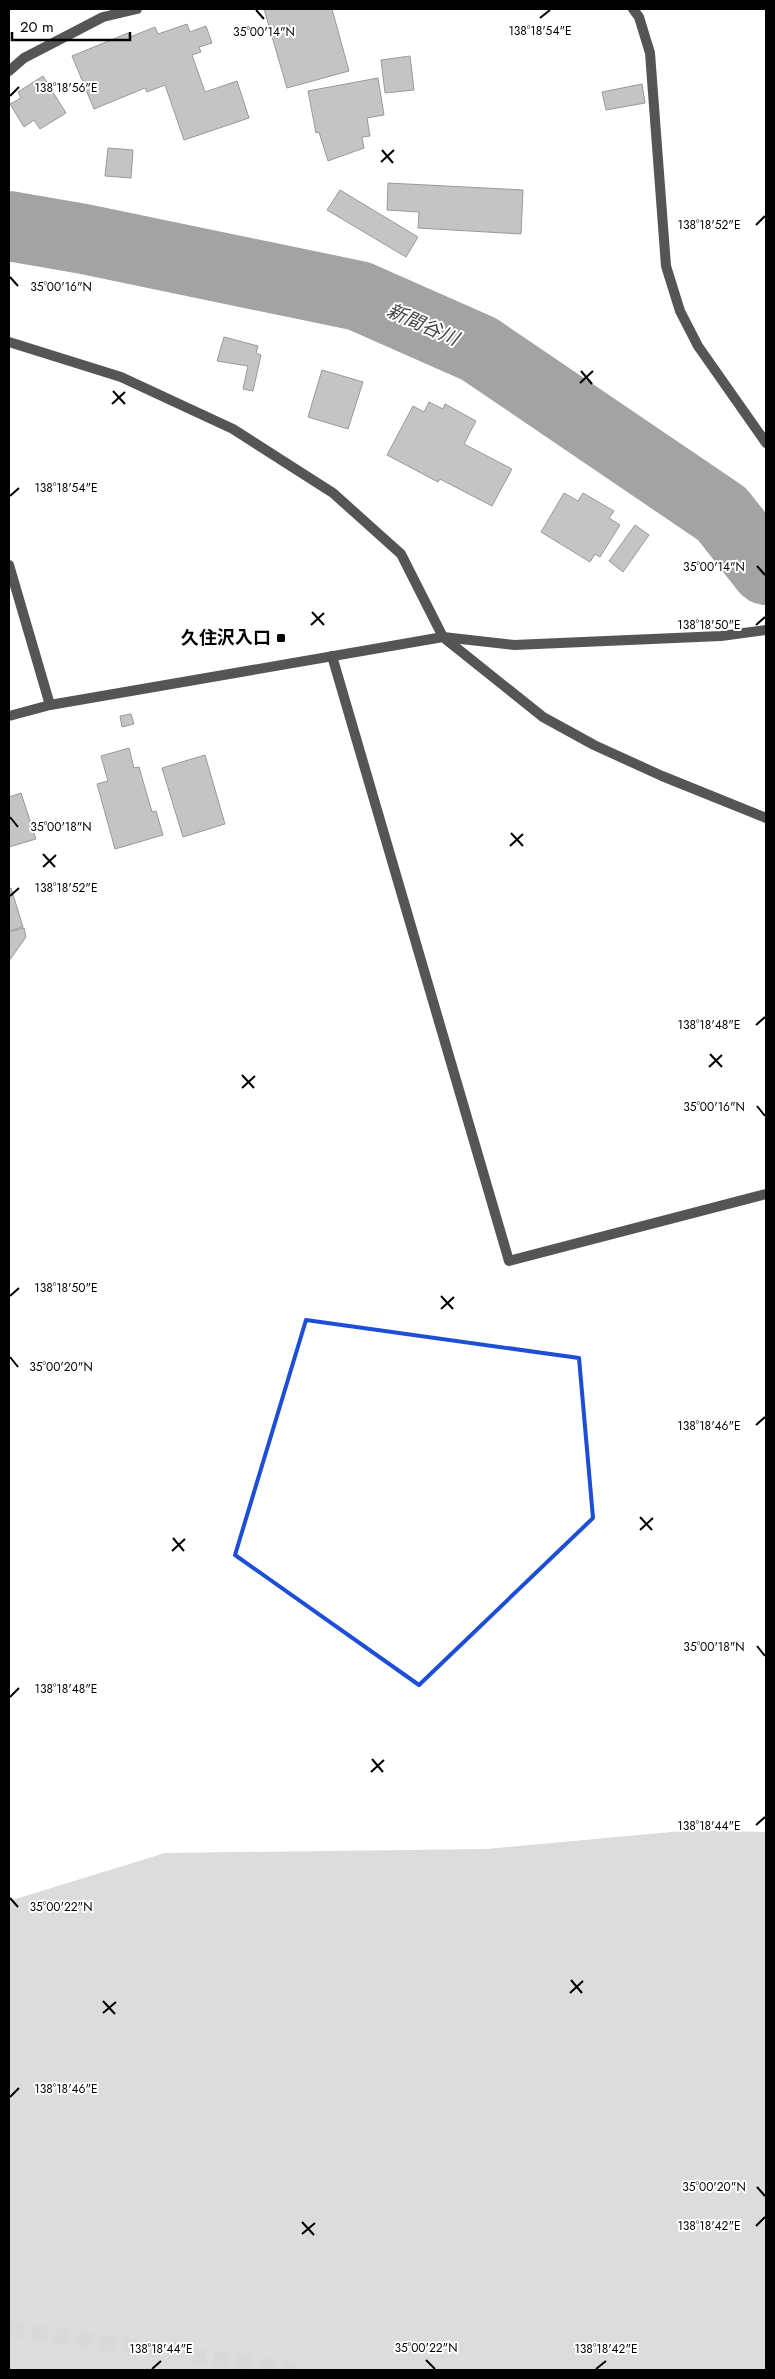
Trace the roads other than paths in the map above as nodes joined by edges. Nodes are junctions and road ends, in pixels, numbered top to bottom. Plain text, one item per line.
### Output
1 (137, 9) edge
2 (633, 9) edge
3 (9, 71) edge
4 (9, 342) edge
5 (766, 443) edge
6 (9, 565) edge
7 (766, 630) edge
8 (443, 637) junction
9 (332, 656) junction
10 (50, 705) junction
11 (9, 716) edge
12 (766, 818) edge
13 (766, 1194) edge

1 - 3 street
2 - 5 street
4 - 8 street
6 - 10 street
7 - 8 street
8 - 9 street
8 - 12 street
9 - 10 street
9 - 13 street
10 - 11 street

